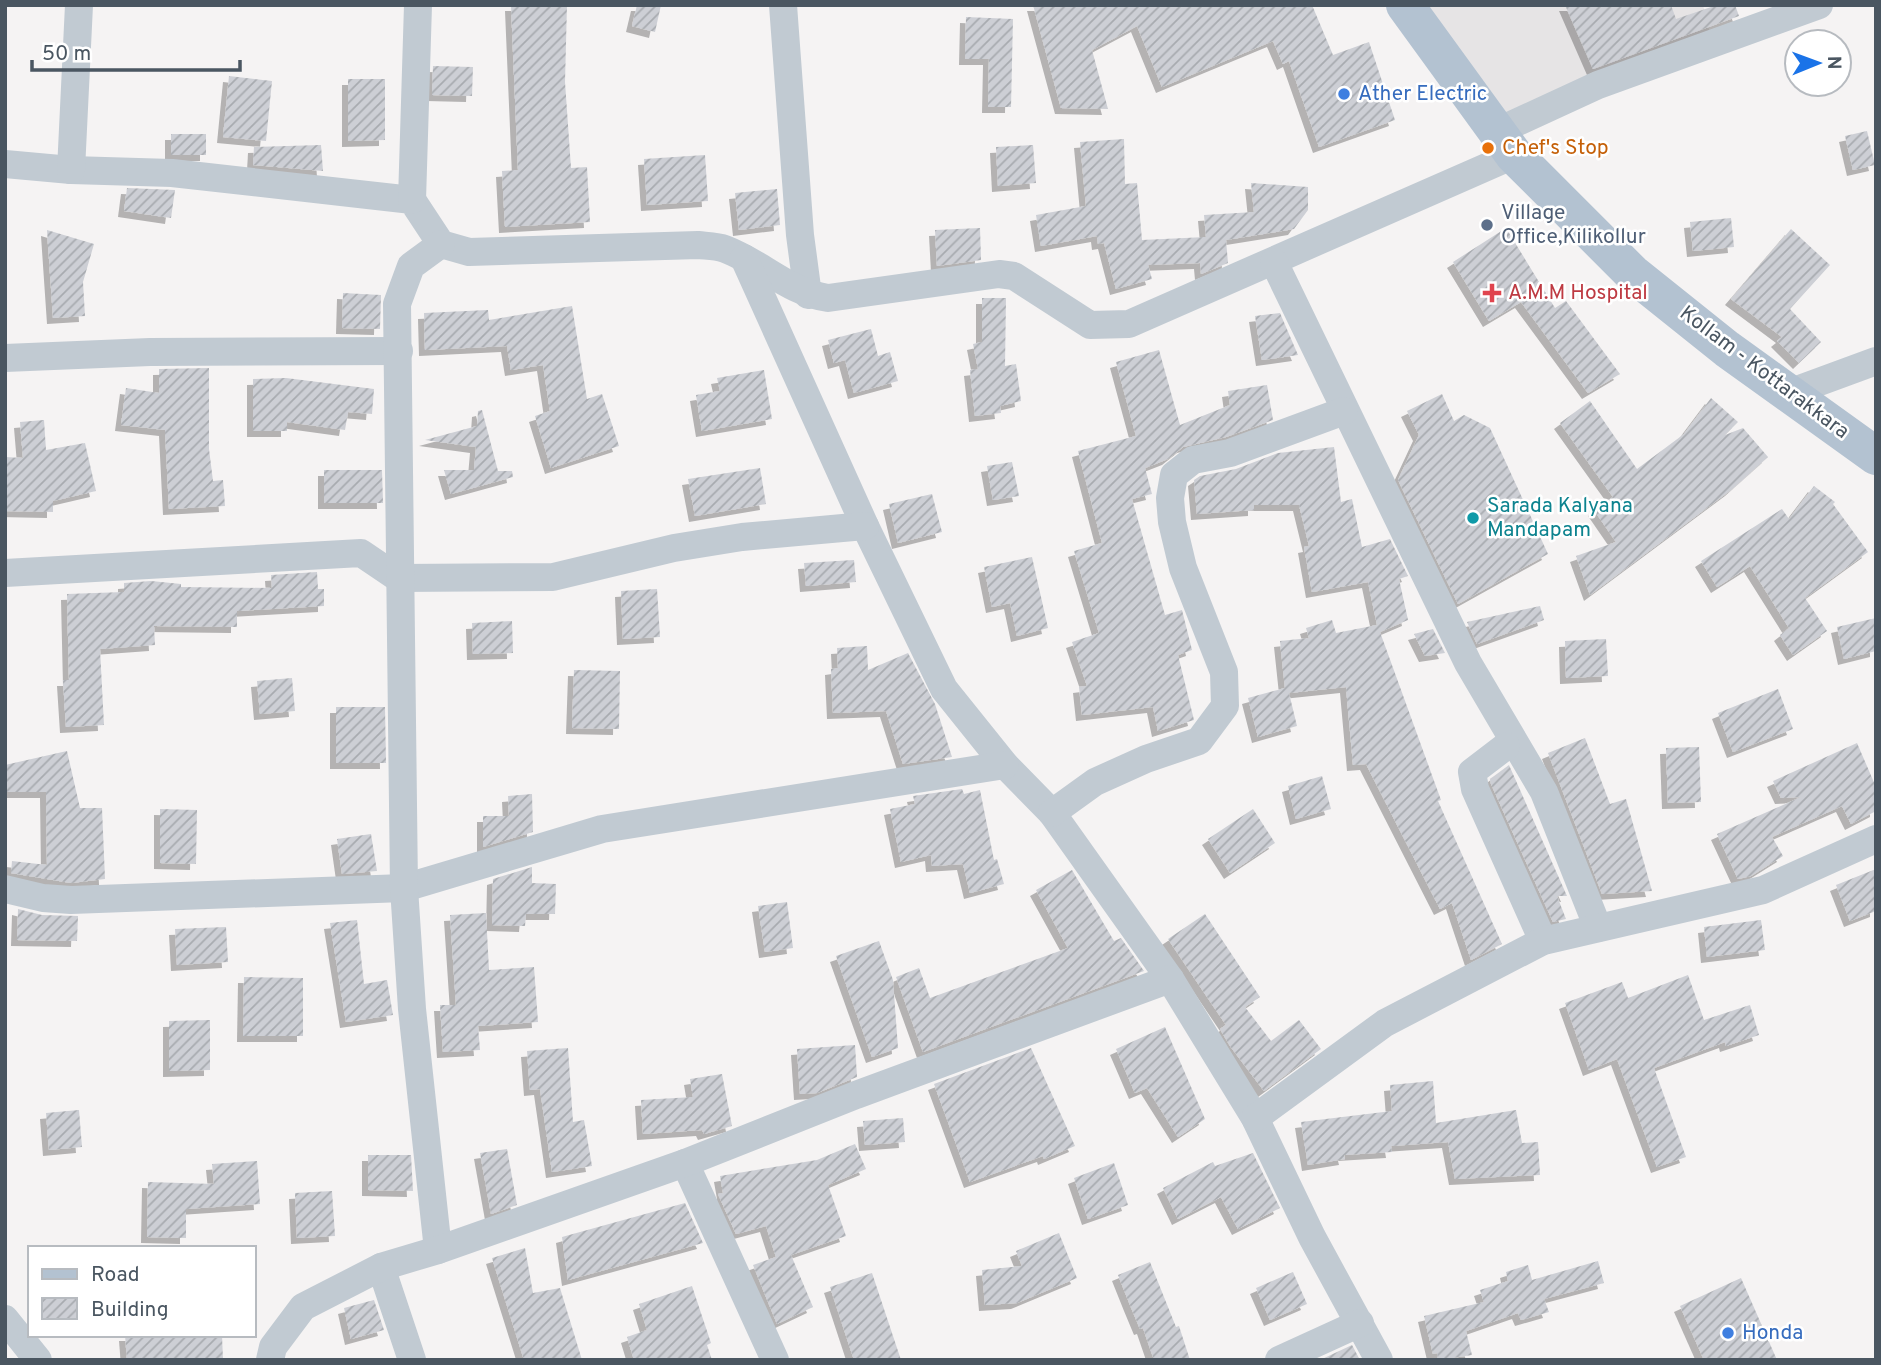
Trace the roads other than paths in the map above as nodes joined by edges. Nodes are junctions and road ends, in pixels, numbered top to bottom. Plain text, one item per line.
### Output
1 (79, 5) edge
2 (418, 5) edge
3 (783, 5) edge
4 (1405, 5) edge
5 (1819, 5) edge
6 (1505, 144) junction
7 (5, 164) edge
8 (71, 170) junction
9 (412, 200) junction
10 (441, 244) junction
11 (744, 258) junction
12 (1274, 262) junction
13 (808, 295) junction
14 (399, 351) junction
15 (5, 358) edge
16 (1876, 361) edge
17 (1789, 393) junction
18 (1344, 411) junction
19 (1876, 456) edge
20 (865, 526) junction
21 (5, 573) edge
22 (398, 579) junction
23 (1506, 746) dead end
24 (1006, 765) junction
25 (1052, 813) junction
26 (1876, 839) edge
27 (404, 888) junction
28 (5, 889) edge
29 (1598, 928) junction
30 (1543, 941) junction
31 (1170, 979) junction
32 (1255, 1118) junction
33 (685, 1163) junction
34 (438, 1251) junction
35 (381, 1267) junction
36 (5, 1319) edge
37 (1360, 1324) junction
38 (38, 1360) edge
39 (270, 1360) edge
40 (412, 1360) edge
41 (775, 1360) edge
42 (1279, 1360) edge
43 (1379, 1360) edge

1 - 8 street
2 - 9 street
3 - 13 street
4 - 6 main road, Kollam - Kottarakkara
5 - 6 street
6 - 12 street
6 - 17 main road, Kollam - Kottarakkara
7 - 8 street
8 - 9 street
9 - 10 street
10 - 11 street
10 - 14 street
11 - 13 street
11 - 20 street
12 - 13 street
12 - 18 street
14 - 15 street
14 - 22 street
16 - 17 street
17 - 19 main road, Kollam - Kottarakkara
18 - 25 street
18 - 29 street
20 - 22 street
20 - 24 street
21 - 22 street
22 - 27 street
23 - 30 street
24 - 25 street
24 - 27 street
25 - 31 street
26 - 29 street
27 - 28 street
27 - 34 street
29 - 30 street
30 - 32 street
31 - 32 street
31 - 33 street
32 - 37 street
33 - 34 street
33 - 41 street
34 - 35 street
35 - 39 street
35 - 40 street
36 - 38 street
37 - 42 street
37 - 43 street

